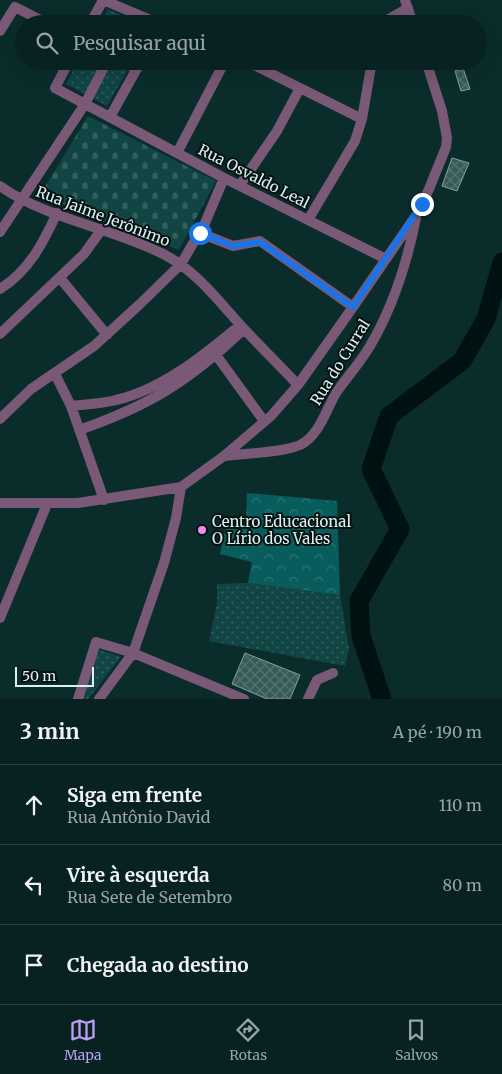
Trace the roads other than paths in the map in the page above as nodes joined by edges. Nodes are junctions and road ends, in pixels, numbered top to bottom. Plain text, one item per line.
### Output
1 (103, 0) edge
2 (406, 4) edge
3 (132, 13) joint
4 (31, 15) edge
5 (95, 15) edge
6 (137, 15) edge
7 (392, 15) edge
8 (0, 31) edge
9 (64, 70) edge
10 (102, 70) edge
11 (136, 70) edge
12 (220, 70) edge
13 (264, 70) edge
14 (370, 70) edge
15 (429, 70) edge
16 (300, 88) junction
17 (85, 104) junction
18 (110, 117) junction
19 (362, 119) junction
20 (177, 153) junction
21 (224, 178) junction
22 (0, 186) edge
23 (240, 186) junction
24 (22, 201) junction
25 (57, 213) junction
26 (417, 214) junction
27 (308, 220) junction
28 (102, 229) junction
29 (0, 232) edge
30 (200, 233) junction
31 (386, 259) junction
32 (181, 264) junction
33 (60, 278) junction
34 (0, 289) edge
35 (353, 307) junction
36 (242, 327) junction
37 (0, 334) edge
38 (107, 334) junction
39 (216, 355) junction
40 (55, 374) junction
41 (298, 384) junction
42 (71, 406) junction
43 (0, 419) edge
44 (264, 421) junction
45 (79, 430) junction
46 (224, 456) junction
47 (181, 487) junction
48 (104, 500) junction
49 (0, 503) edge
50 (47, 504) junction
51 (0, 618) edge
52 (133, 653) junction
53 (333, 673) dead end
54 (222, 695) edge
55 (78, 699) edge
56 (99, 699) edge
57 (244, 699) edge
58 (308, 699) edge

1 - 3 street
1 - 5 street
2 - 7 street
3 - 6 street
4 - 8 street
9 - 17 street, Rua Osvaldo Leal
10 - 17 street
11 - 18 street
12 - 20 street
13 - 16 street
14 - 19 street
15 - 26 street
16 - 19 street
16 - 23 street
17 - 18 street, Rua Osvaldo Leal
17 - 24 street
18 - 20 street, Rua Osvaldo Leal
19 - 27 street
20 - 21 street, Rua Osvaldo Leal
21 - 23 street, Rua Osvaldo Leal
21 - 30 street
22 - 24 street, Rua Jaime Jerônimo
23 - 27 street, Rua Osvaldo Leal
24 - 25 street, Rua Jaime Jerônimo
24 - 29 street
25 - 28 street, Rua Jaime Jerônimo
25 - 34 street
26 - 31 street
26 - 46 street, Rua do Curral
27 - 31 street, Rua Osvaldo Leal
28 - 32 street, Rua Jaime Jerônimo
28 - 33 street
30 - 32 street
30 - 35 street
31 - 35 street
32 - 36 street, Rua Jaime Jerônimo
32 - 38 street
33 - 37 street
33 - 38 street
35 - 41 street
36 - 39 street
36 - 41 street, Rua Jaime Jerônimo
36 - 42 street
38 - 40 street
39 - 44 street
39 - 45 street
40 - 42 street
40 - 43 street
41 - 44 street
42 - 45 street
44 - 46 street
45 - 48 street
46 - 47 street
47 - 48 street
47 - 52 street
48 - 50 street
49 - 50 street
50 - 51 street
52 - 54 street
52 - 55 street
52 - 56 street
53 - 58 street
54 - 57 street

